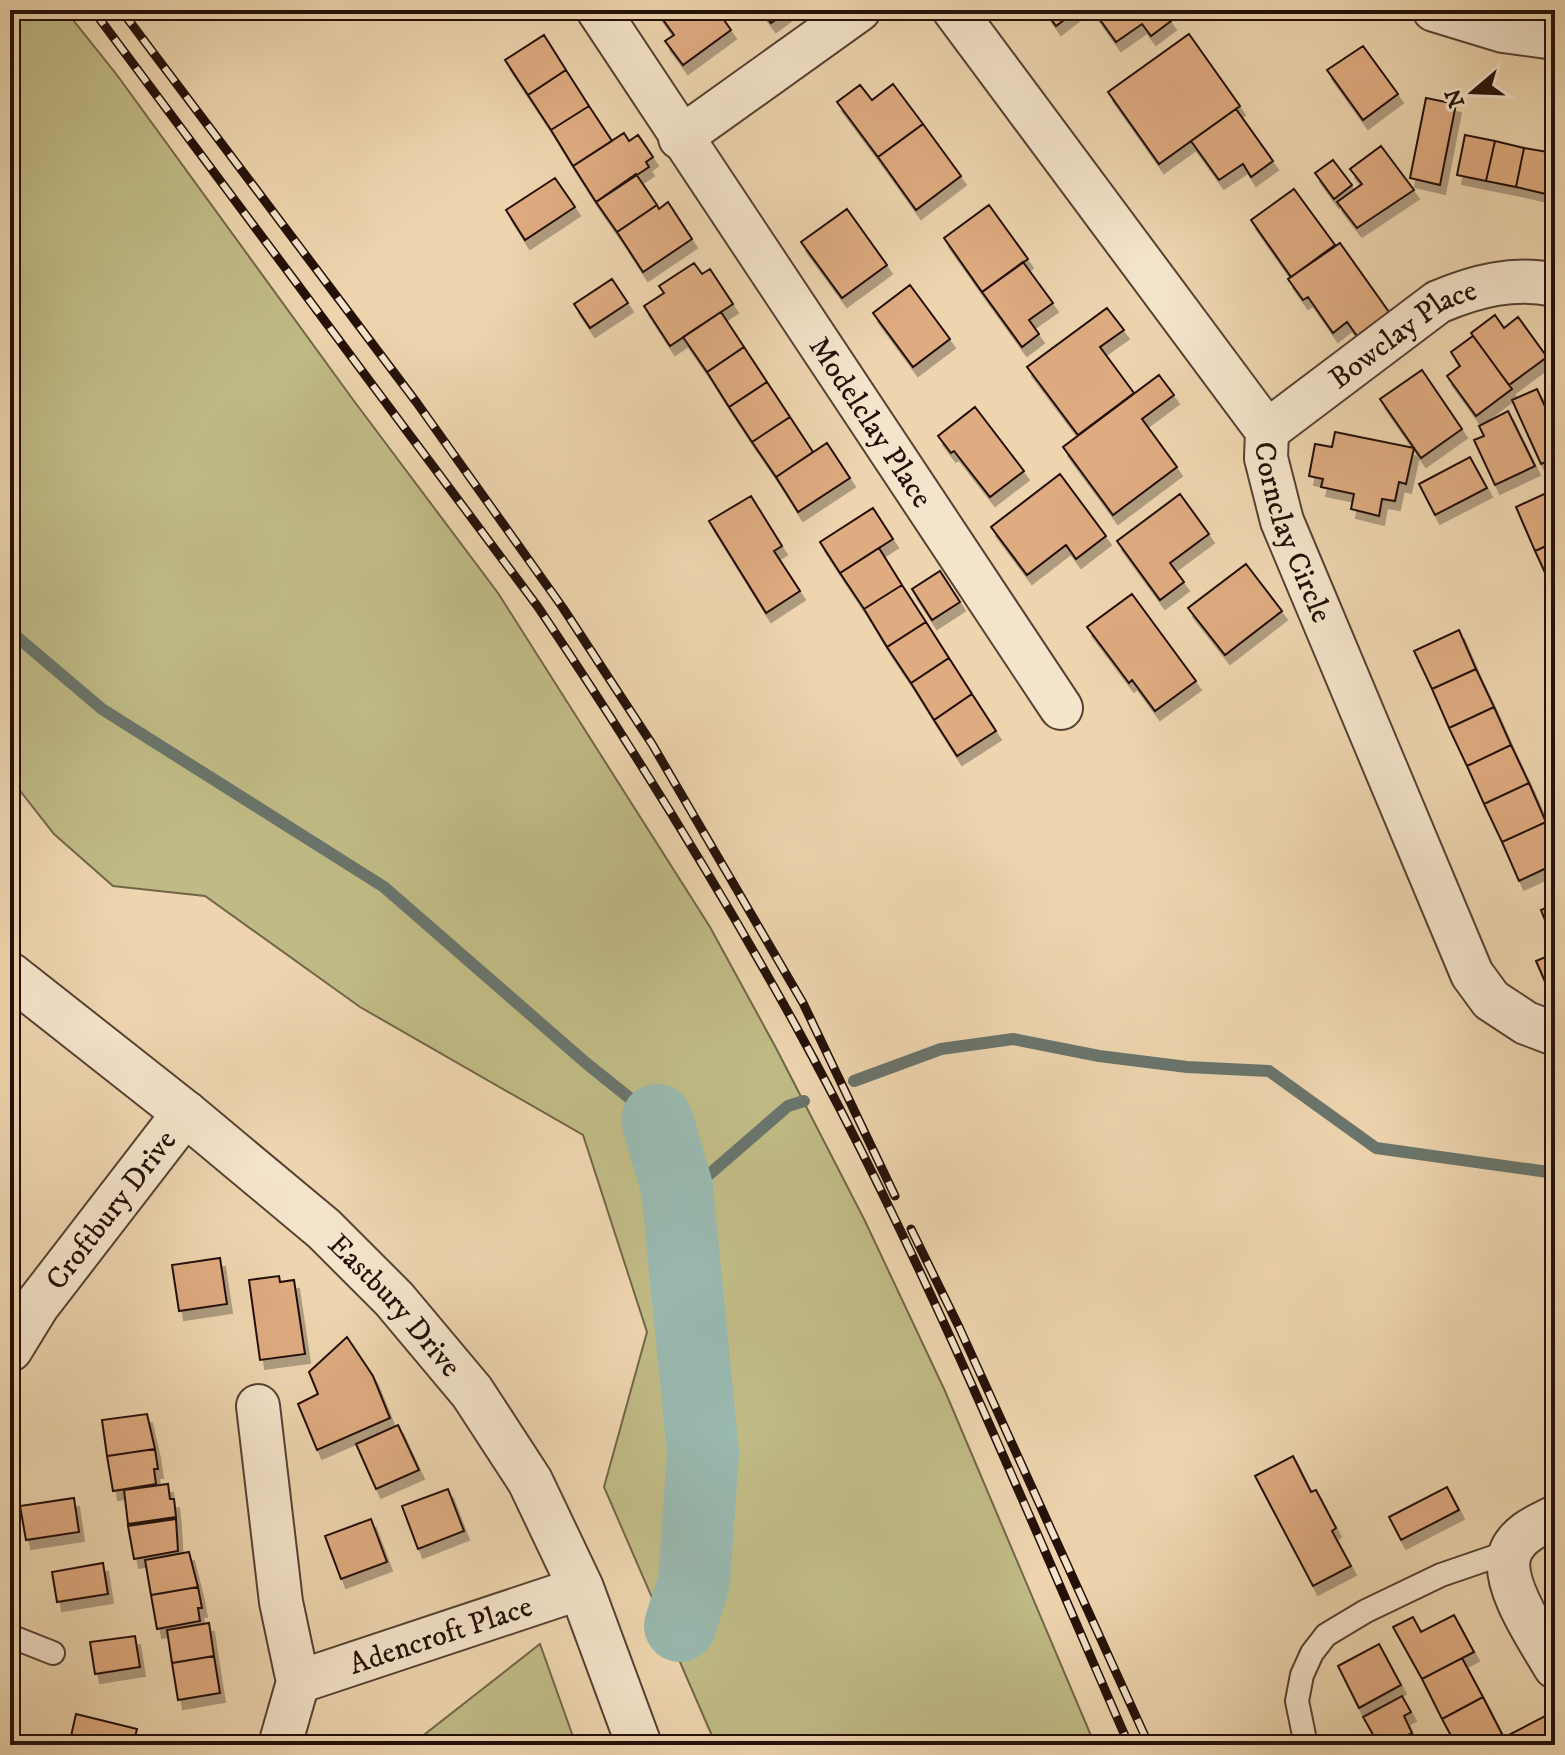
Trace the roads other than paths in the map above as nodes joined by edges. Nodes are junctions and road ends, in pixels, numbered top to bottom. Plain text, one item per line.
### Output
1 (598, 10) edge
2 (859, 10) edge
3 (954, 10) edge
4 (1434, 10) edge
5 (1555, 38) edge
6 (680, 138) junction
7 (1555, 285) edge
8 (1267, 431) junction
9 (1061, 708) dead end
10 (10, 975) edge
11 (1555, 1034) edge
12 (185, 1113) junction
13 (10, 1349) edge
14 (258, 1406) dead end
15 (1555, 1517) edge
16 (1511, 1551) junction
17 (581, 1588) junction
18 (10, 1636) edge
19 (53, 1653) dead end
20 (1555, 1667) edge
21 (298, 1682) junction
22 (280, 1745) edge
23 (639, 1745) edge
24 (1306, 1745) edge

1 - 6 street, Modelclay Place
2 - 6 street
3 - 8 street, Cornclay Circle
4 - 5 street
6 - 9 street, Modelclay Place
7 - 8 street, Bowclay Place
8 - 11 street, Cornclay Circle
10 - 12 street, Eastbury Drive
12 - 13 street, Croftbury Drive
12 - 17 street, Eastbury Drive
14 - 21 street
15 - 16 street
16 - 20 street
16 - 24 lane
17 - 21 street, Adencroft Place
17 - 23 street, Eastbury Drive
18 - 19 lane
21 - 22 street

